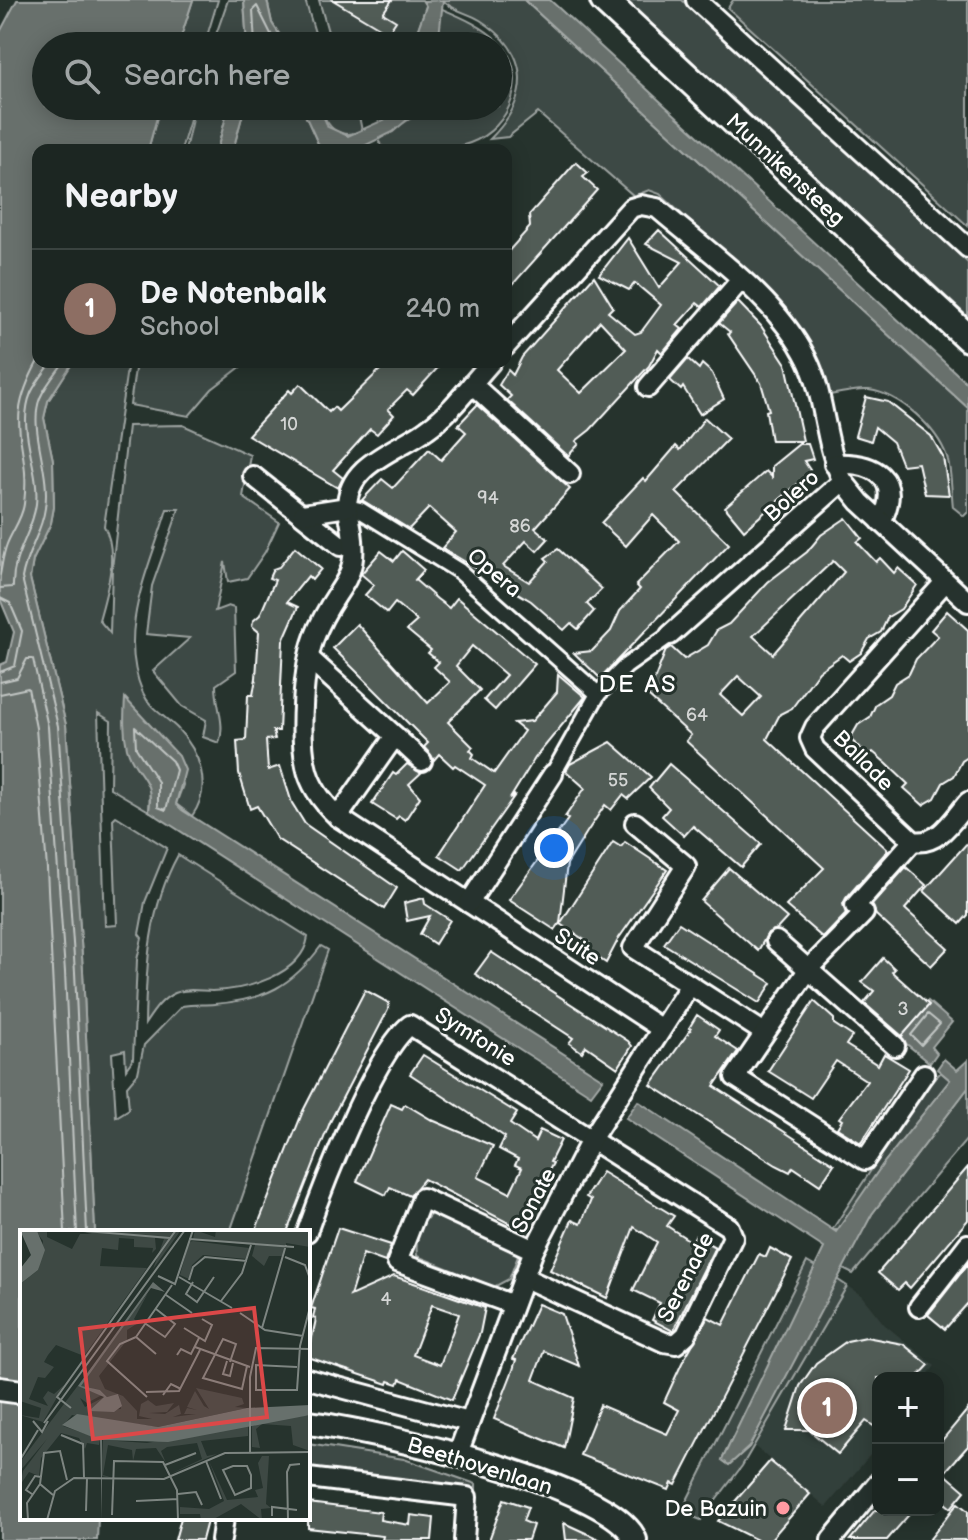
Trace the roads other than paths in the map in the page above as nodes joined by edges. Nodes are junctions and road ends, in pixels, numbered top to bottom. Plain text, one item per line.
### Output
1 (604, 0) edge
2 (696, 0) edge
3 (968, 248) edge
4 (740, 281) junction
5 (968, 338) edge
6 (512, 339) edge
7 (486, 368) edge
8 (472, 384) junction
9 (648, 387) dead end
10 (834, 464) junction
11 (570, 474) dead end
12 (253, 476) dead end
13 (843, 481) junction
14 (347, 507) junction
15 (303, 514) junction
16 (881, 522) junction
17 (341, 546) dead end
18 (945, 582) junction
19 (968, 602) edge
20 (670, 635) joint
21 (309, 658) junction
22 (598, 694) junction
23 (395, 736) junction
24 (422, 761) dead end
25 (553, 774) joint
26 (968, 802) edge
27 (338, 817) junction
28 (635, 823) dead end
29 (913, 841) junction
30 (469, 903) junction
31 (776, 941) dead end
32 (808, 970) junction
33 (690, 985) junction
34 (660, 1028) junction
35 (763, 1032) junction
36 (895, 1046) dead end
37 (924, 1074) dead end
38 (592, 1138) junction
39 (308, 1230) edge
40 (967, 1247) edge
41 (534, 1250) junction
42 (523, 1277) junction
43 (511, 1304) junction
44 (919, 1307) dead end
45 (310, 1380) edge
46 (0, 1389) edge
47 (20, 1392) edge
48 (469, 1422) junction
49 (310, 1423) edge
50 (457, 1456) junction
51 (310, 1478) edge
52 (872, 1490) edge
53 (224, 1520) edge
54 (221, 1540) edge
55 (464, 1540) edge
56 (635, 1540) edge
57 (831, 1540) edge

1 - 5 main road, Munnikensteeg
2 - 3 street
4 - 6 street, Bolero
4 - 9 street
4 - 10 street, Bolero
7 - 8 street
8 - 11 street
8 - 14 street
10 - 13 street, Bolero
10 - 16 street
12 - 15 street
13 - 16 street
13 - 20 street, Bolero
14 - 15 street
14 - 21 street, Suite
14 - 22 street, Opera
15 - 17 street
16 - 18 street
18 - 19 street
18 - 29 street, Ballade
20 - 22 street
21 - 23 street
21 - 27 street, Suite
22 - 25 street
23 - 24 street
23 - 27 street
25 - 30 street
26 - 29 street
27 - 30 street, Suite
28 - 33 street
29 - 32 street
30 - 34 street, Suite
31 - 32 street
32 - 35 street
32 - 36 street
33 - 34 street, Sonate
33 - 35 street
34 - 38 street, Sonate
35 - 37 street
38 - 39 street, Symfonie
38 - 41 street, Sonate
38 - 42 street, Serenade
40 - 44 street
41 - 42 street, Sonate
41 - 43 street
42 - 43 street, Sonate
43 - 48 street, Sonate
45 - 48 street, Beethovenlaan
46 - 47 street
48 - 50 street, Sonate
49 - 50 street, Beethovenlaan
50 - 56 street, Beethovenlaan
51 - 55 street, Beethovenlaan
52 - 57 street
53 - 54 street

